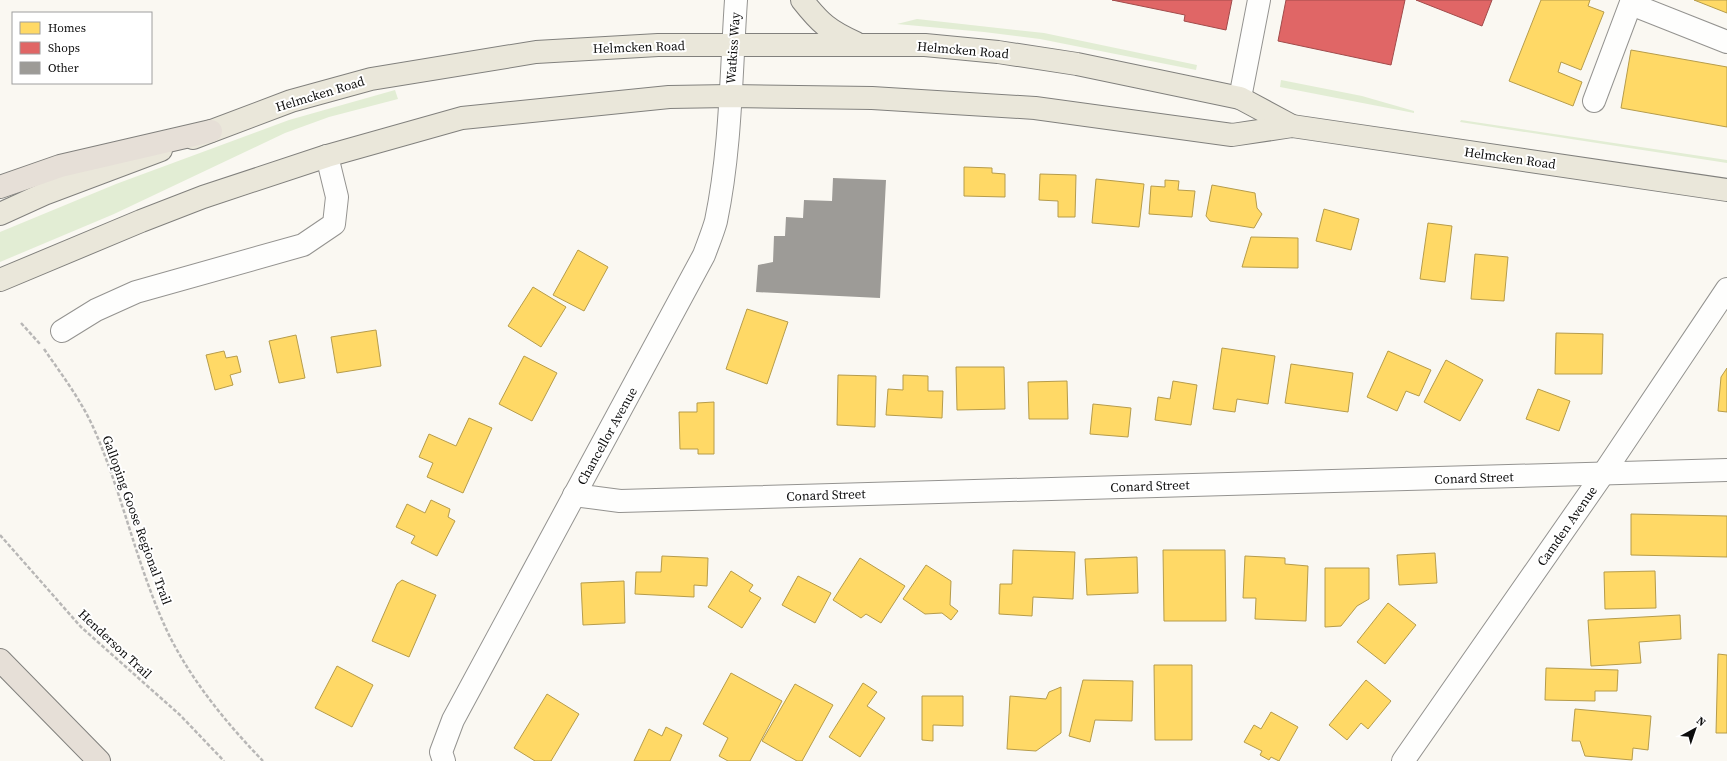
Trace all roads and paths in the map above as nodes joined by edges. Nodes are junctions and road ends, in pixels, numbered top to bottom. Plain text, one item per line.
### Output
1 (736, 0) edge
2 (802, 0) edge
3 (1259, 0) edge
4 (1631, 2) edge
5 (1727, 42) edge
6 (733, 45) junction
7 (861, 45) junction
8 (730, 96) junction
9 (1240, 98) junction
10 (1594, 101) dead end
11 (1292, 126) junction
12 (211, 131) junction
13 (327, 156) junction
14 (0, 187) edge
15 (1727, 190) edge
16 (0, 214) edge
17 (0, 280) edge
18 (1727, 289) edge
19 (21, 322) dead end
20 (62, 331) dead end
21 (1727, 470) edge
22 (1603, 474) junction
23 (574, 495) junction
24 (0, 535) edge
25 (0, 651) edge
26 (0, 660) edge
27 (32, 690) junction
28 (99, 761) edge
29 (224, 761) edge
30 (263, 761) edge
31 (444, 761) edge
32 (1403, 761) edge

1 - 6 street, Watkiss Way
2 - 7 main road
3 - 9 street
4 - 5 street
4 - 10 street
6 - 7 main road, Helmcken Road
6 - 8 street, Watkiss Way
6 - 12 main road, Helmcken Road
7 - 9 main road, Helmcken Road
8 - 11 main road, Helmcken Road
8 - 13 main road, Helmcken Road
8 - 23 street, Chancellor Avenue
9 - 11 main road, Helmcken Road
11 - 15 main road, Helmcken Road
12 - 14 highway
12 - 16 main road, Helmcken Road
13 - 17 main road, Helmcken Road
13 - 20 street
18 - 22 street, Camden Avenue
19 - 30 path, Galloping Goose Regional Trail
21 - 22 street, Conard Street
22 - 23 street, Conard Street
22 - 32 street, Camden Avenue
23 - 31 street, Chancellor Avenue
24 - 29 path, Henderson Trail
25 - 27 highway
26 - 27 highway
27 - 28 highway

